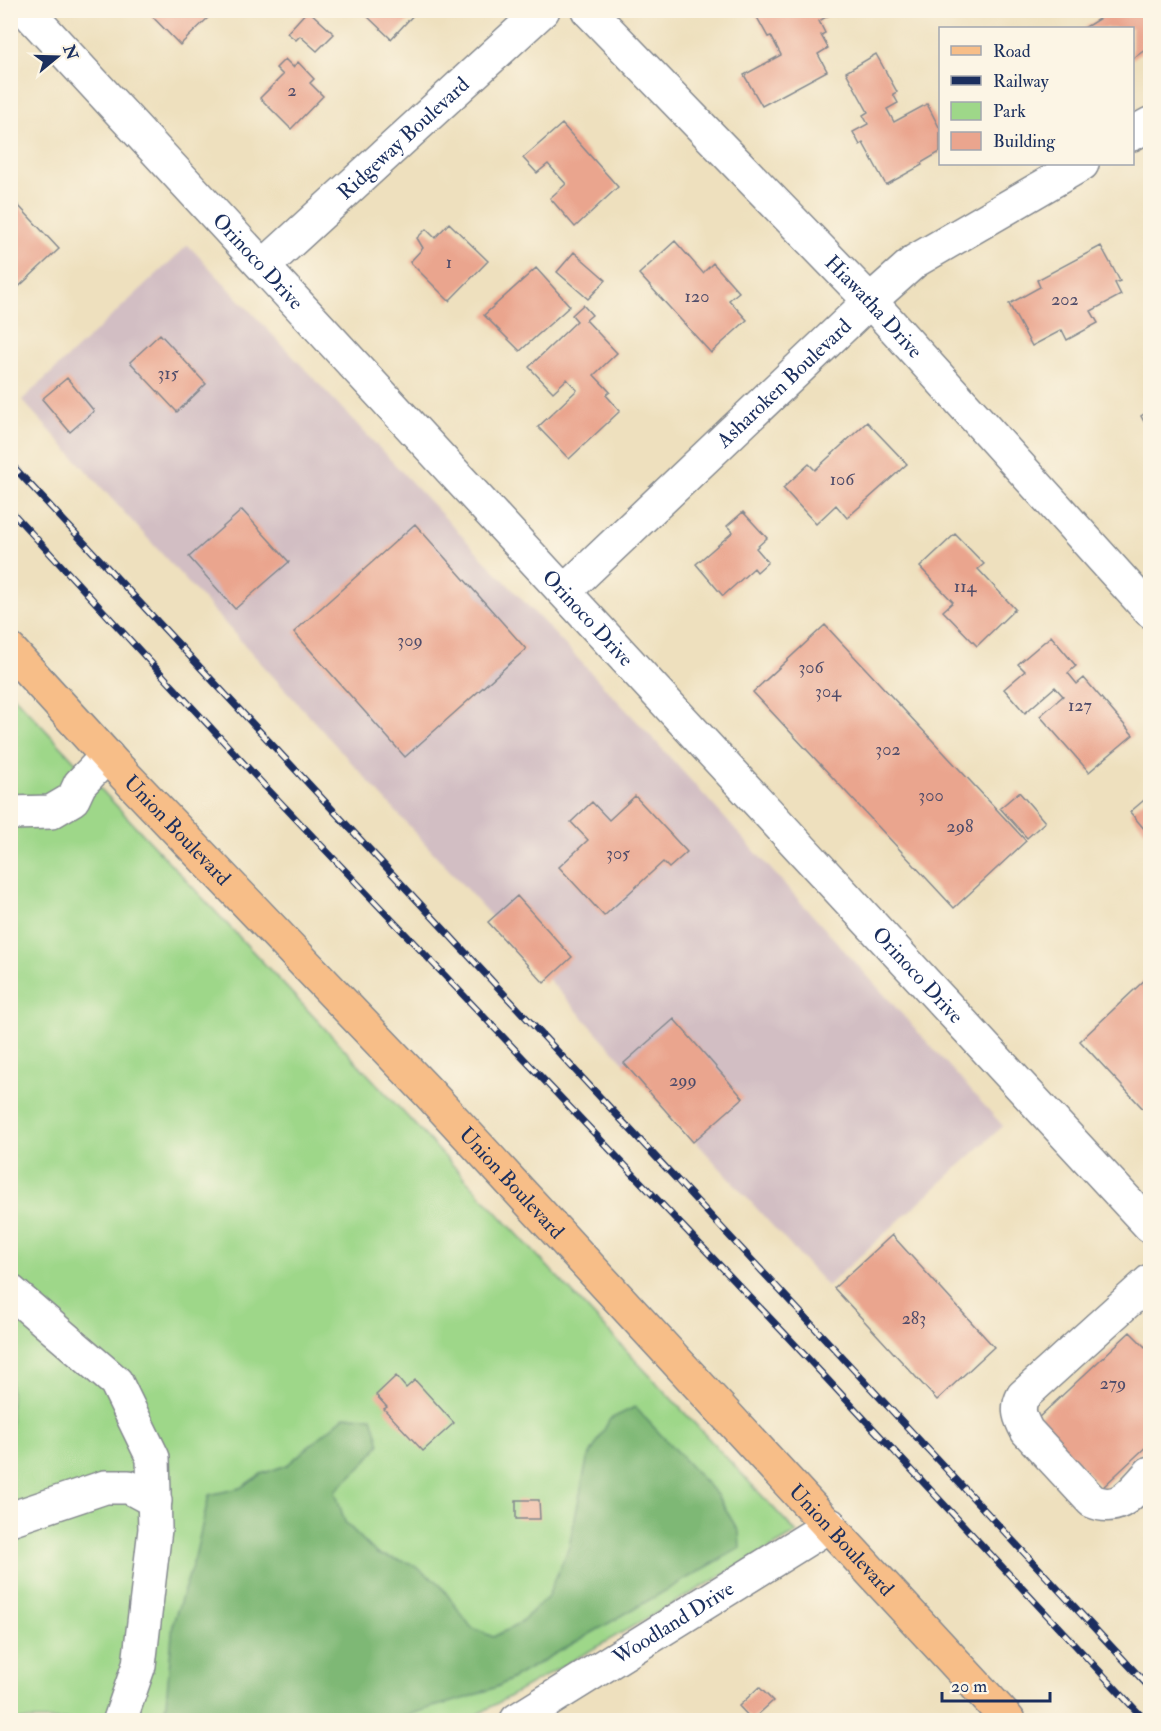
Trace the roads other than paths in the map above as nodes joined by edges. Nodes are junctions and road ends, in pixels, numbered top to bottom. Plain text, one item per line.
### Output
1 (26, 10) edge
2 (543, 10) edge
3 (588, 10) edge
4 (1150, 124) edge
5 (1134, 133) edge
6 (1080, 165) edge
7 (264, 266) junction
8 (870, 301) junction
9 (565, 591) junction
10 (1148, 603) edge
11 (10, 650) edge
12 (107, 756) junction
13 (10, 813) edge
14 (1150, 1226) edge
15 (1150, 1281) edge
16 (10, 1292) edge
17 (1150, 1473) edge
18 (154, 1501) junction
19 (10, 1519) edge
20 (830, 1526) junction
21 (525, 1719) edge
22 (120, 1720) edge
23 (1008, 1720) edge

1 - 7 street, Orinoco Drive
2 - 7 street, Ridgeway Boulevard
3 - 8 street, Hiawatha Drive
4 - 5 street
6 - 8 street, Asharoken Boulevard
7 - 9 street, Orinoco Drive
8 - 9 street, Asharoken Boulevard
8 - 10 street, Hiawatha Drive
9 - 14 street, Orinoco Drive
11 - 12 main road, Union Boulevard
12 - 13 street
12 - 20 main road, Union Boulevard
15 - 17 street
16 - 18 street
18 - 19 street
18 - 22 street
20 - 21 street, Woodland Drive
20 - 23 main road, Union Boulevard

